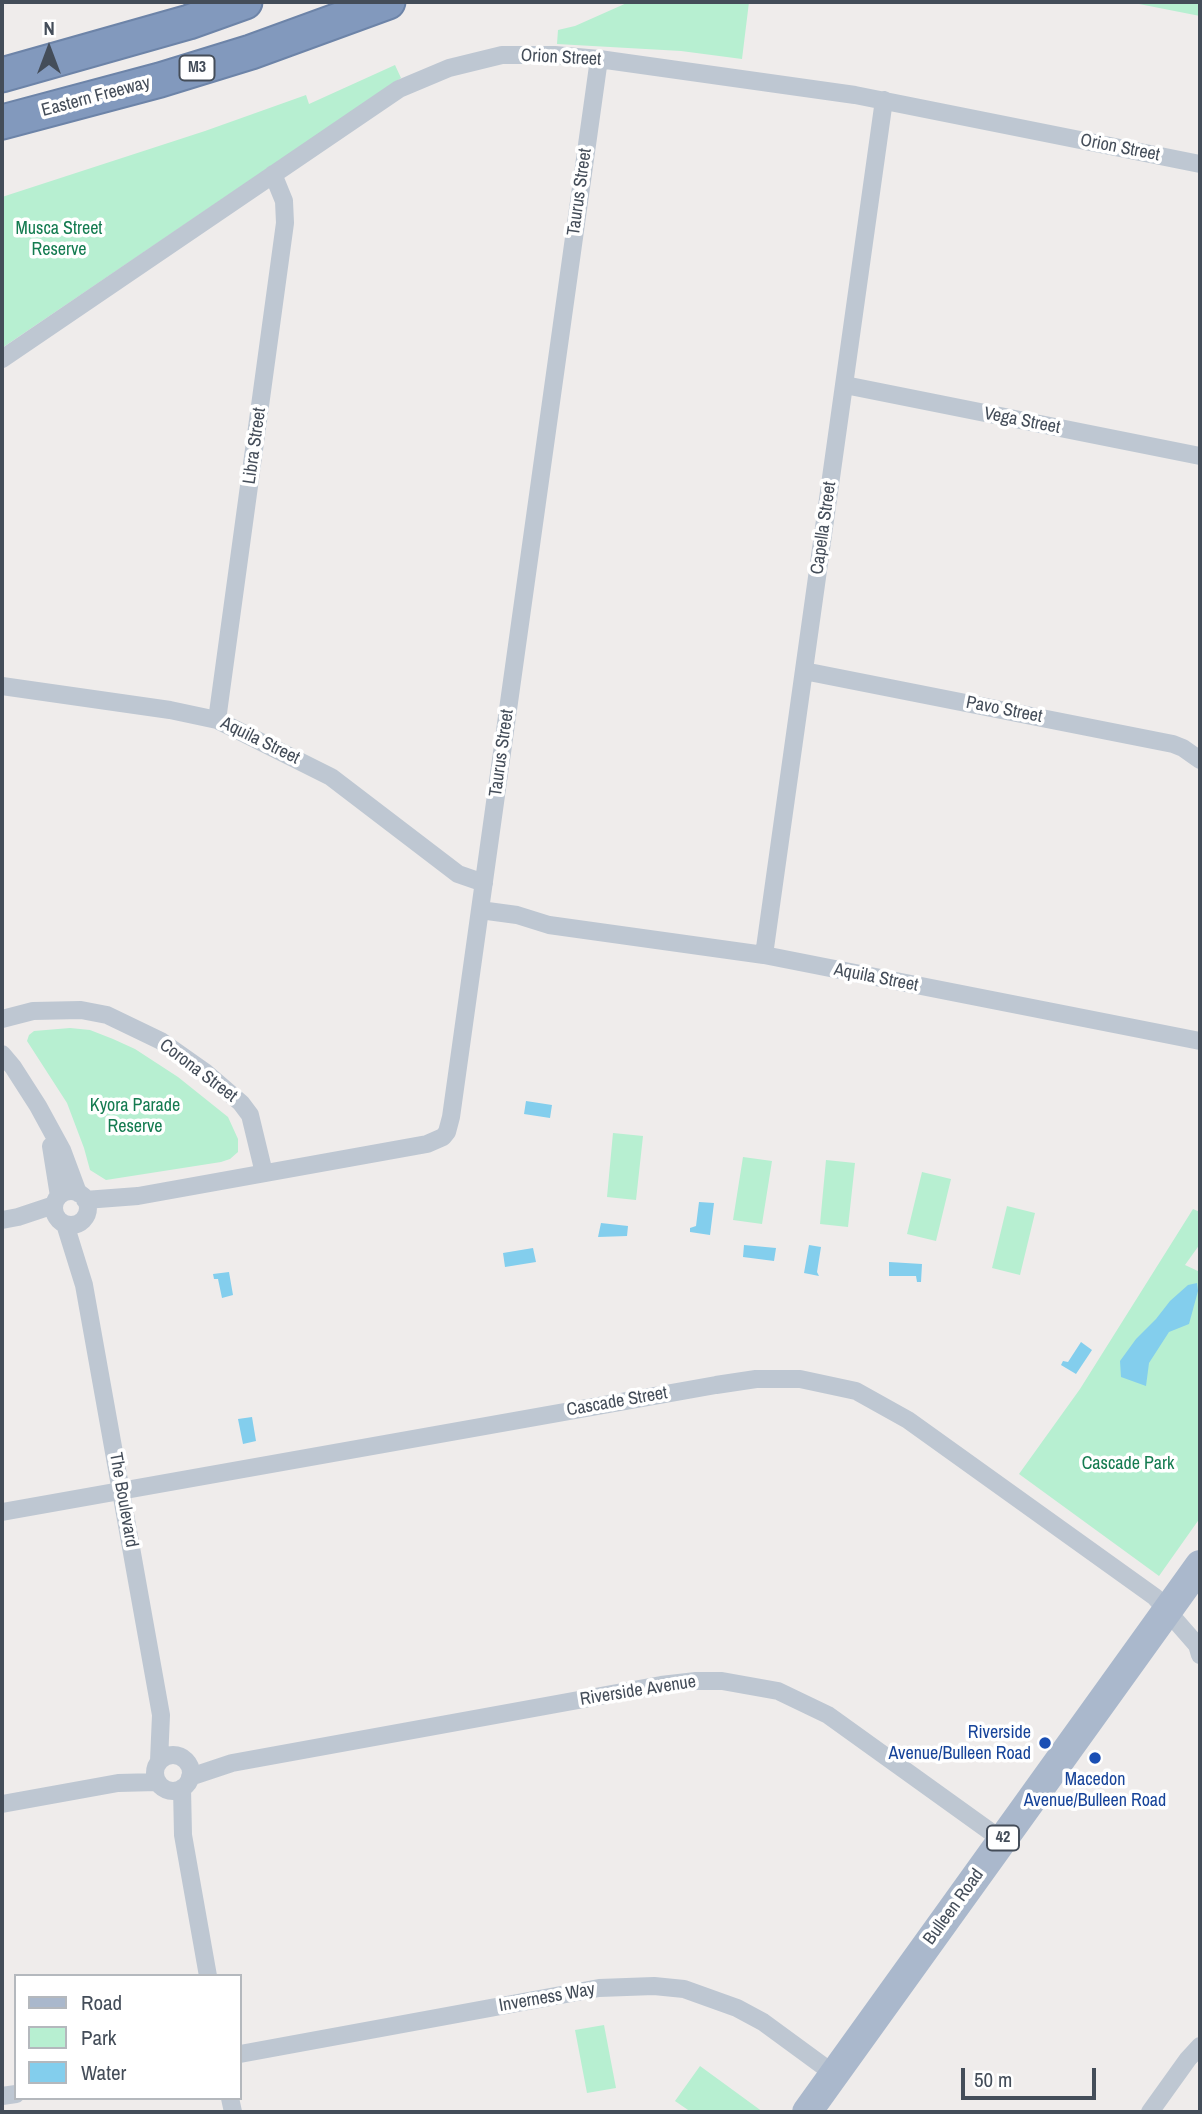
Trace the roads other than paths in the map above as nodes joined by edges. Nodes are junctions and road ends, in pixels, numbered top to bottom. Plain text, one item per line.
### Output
1 (245, 2) edge
2 (388, 2) edge
3 (599, 59) junction
4 (2, 75) edge
5 (884, 100) junction
6 (2, 122) edge
7 (1200, 164) edge
8 (273, 174) junction
9 (2, 359) edge
10 (845, 385) junction
11 (1200, 456) edge
12 (804, 670) junction
13 (2, 686) edge
14 (217, 720) junction
15 (1200, 760) edge
16 (484, 883) junction
17 (479, 915) junction
18 (764, 955) junction
19 (2, 1018) edge
20 (1200, 1041) edge
21 (2, 1054) edge
22 (264, 1173) junction
23 (71, 1209) junction
24 (10, 1219) edge
25 (122, 1490) junction
26 (2, 1512) edge
27 (1200, 1564) edge
28 (1166, 1612) junction
29 (1200, 1655) edge
30 (172, 1773) junction
31 (2, 1804) edge
32 (1002, 1840) junction
33 (208, 1974) edge
34 (1200, 2046) edge
35 (242, 2054) edge
36 (1200, 2060) edge
37 (834, 2074) junction
38 (1171, 2082) junction
39 (807, 2112) edge
40 (1150, 2112) edge

1 - 4 highway
2 - 6 highway, Eastern Freeway / M3
3 - 5 street, Orion Street
3 - 8 street, Orion Street
3 - 16 street, Taurus Street
5 - 7 street, Orion Street
5 - 10 street, Capella Street
8 - 9 street, Orion Street
8 - 14 street, Libra Street
10 - 11 street, Vega Street
10 - 12 street, Capella Street
12 - 15 street, Pavo Street
12 - 18 street, Capella Street
13 - 14 street, Aquila Street
14 - 16 street, Aquila Street
16 - 17 street, Taurus Street
17 - 18 street, Aquila Street
17 - 22 street, Taurus Street
18 - 20 street, Aquila Street
19 - 22 street, Corona Street
21 - 23 street, The Boulevard
22 - 23 street, Taurus Street
23 - 24 street, Taurus Street
23 - 25 street, The Boulevard
25 - 26 street, Cascade Street
25 - 28 street, Cascade Street
25 - 30 street, The Boulevard
27 - 28 main road, Bulleen Road / 42
28 - 29 street, Cascade Street
28 - 32 main road, Bulleen Road / 42
30 - 31 street, Riverside Avenue
30 - 32 street, Riverside Avenue
30 - 33 street, The Boulevard
32 - 37 main road, Bulleen Road / 42
34 - 38 street
35 - 37 street, Inverness Way
36 - 38 street
37 - 39 main road, Bulleen Road / 42
38 - 40 street

